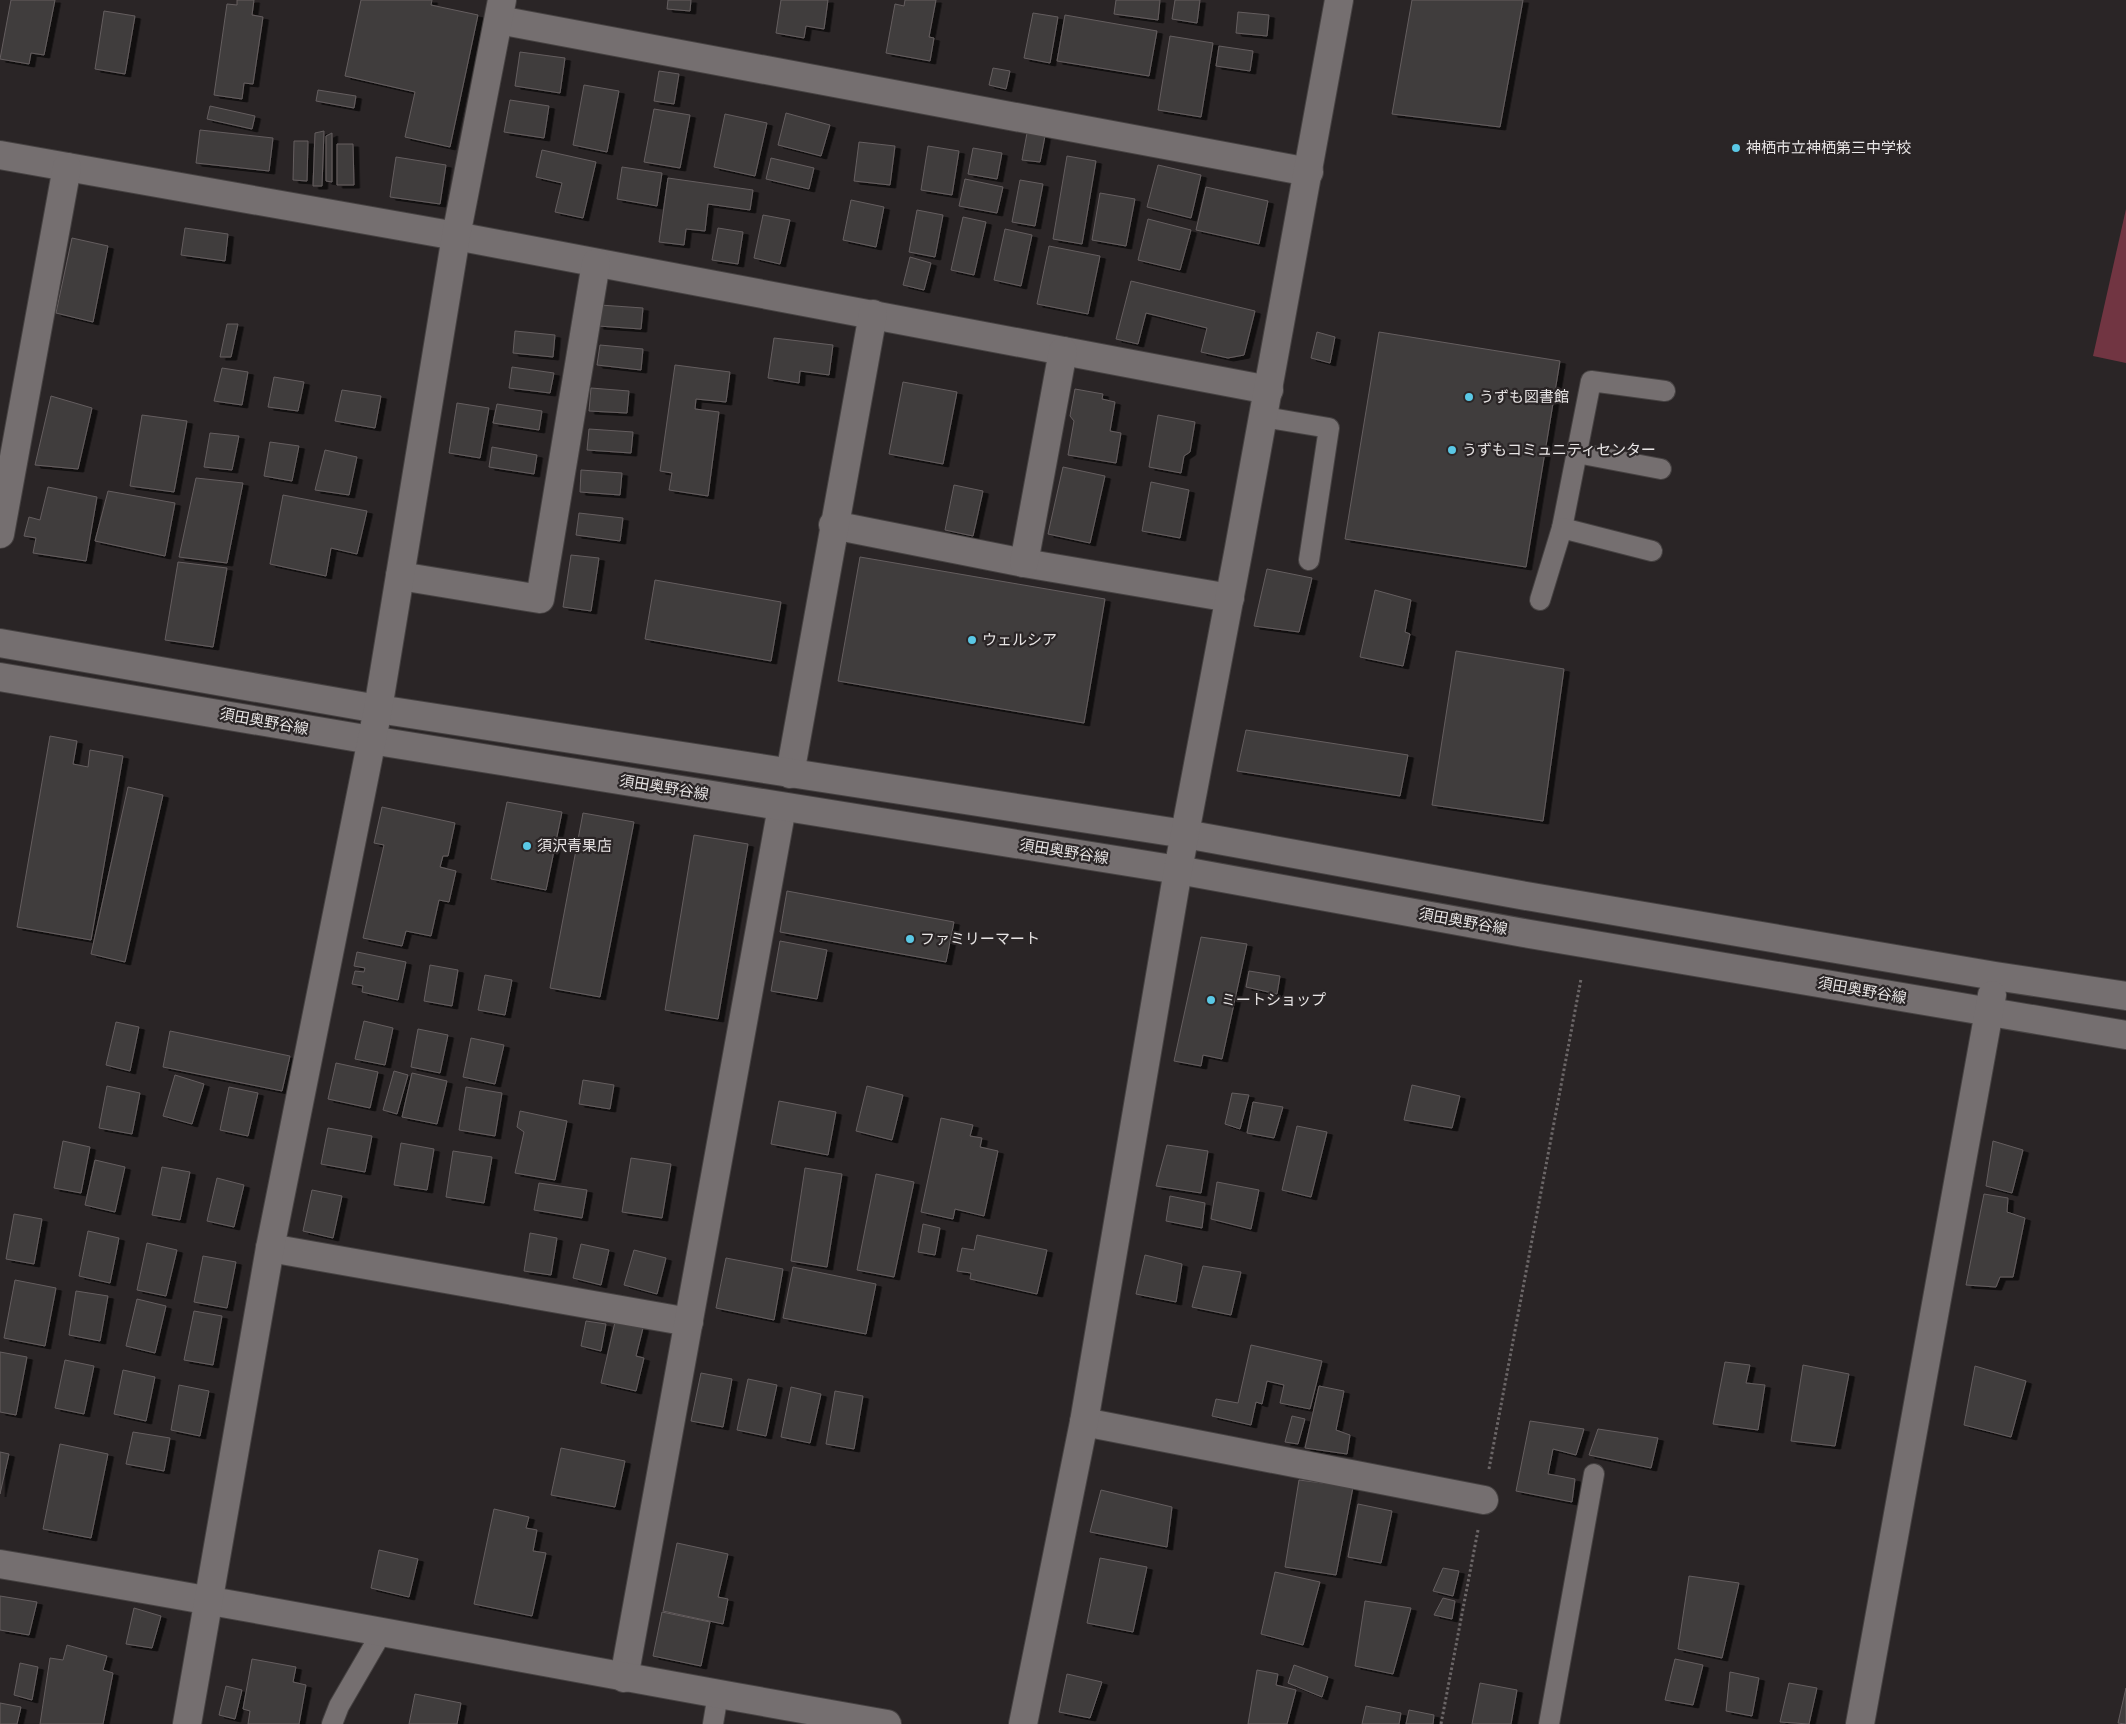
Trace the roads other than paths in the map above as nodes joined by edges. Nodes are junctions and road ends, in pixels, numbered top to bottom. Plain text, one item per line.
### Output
1 (1339, 0) edge
2 (500, 10) edge
3 (0, 155) edge
4 (67, 168) junction
5 (1309, 172) junction
6 (456, 236) junction
7 (596, 262) junction
8 (872, 314) junction
9 (1063, 351) junction
10 (1269, 390) junction
11 (1665, 391) dead end
12 (1264, 417) junction
13 (1577, 454) junction
14 (1661, 469) dead end
15 (833, 525) junction
16 (1562, 528) junction
17 (0, 534) edge
18 (1652, 551) dead end
19 (1309, 560) dead end
20 (1024, 563) junction
21 (400, 576) junction
22 (1230, 598) junction
23 (1540, 600) dead end
24 (0, 643) edge
25 (0, 677) edge
26 (378, 709) junction
27 (371, 740) junction
28 (790, 774) junction
29 (782, 807) junction
30 (1185, 834) junction
31 (1178, 870) junction
32 (1995, 976) junction
33 (2126, 996) edge
34 (1988, 1012) junction
35 (2126, 1035) edge
36 (270, 1248) junction
37 (689, 1322) junction
38 (1084, 1422) junction
39 (1594, 1474) dead end
40 (1484, 1500) road end
41 (0, 1564) edge
42 (209, 1599) junction
43 (382, 1632) junction
44 (624, 1678) junction
45 (718, 1694) junction
46 (187, 1724) edge
47 (332, 1724) edge
48 (713, 1724) edge
49 (887, 1724) edge
50 (1024, 1724) edge
51 (1549, 1724) edge
52 (1860, 1724) edge

1 - 5 street
2 - 5 street
2 - 6 street
3 - 4 street
4 - 6 street
4 - 17 street
5 - 10 street
6 - 7 street
6 - 21 street
7 - 8 street
7 - 21 street
8 - 9 street
8 - 15 street
9 - 10 street
9 - 20 street
10 - 12 street
11 - 13 lane
12 - 19 lane
12 - 22 street
13 - 14 lane
13 - 16 lane
15 - 20 street
15 - 28 street
16 - 18 lane
16 - 23 lane
20 - 22 street
21 - 26 street
22 - 30 street
24 - 26 street
25 - 27 street, 須田奥野谷線
26 - 27 street
26 - 28 street
27 - 29 street, 須田奥野谷線
27 - 36 street
28 - 30 street
29 - 31 street, 須田奥野谷線
29 - 37 street
30 - 31 street
30 - 32 street
31 - 34 street, 須田奥野谷線
31 - 38 street
32 - 33 street
32 - 34 street
34 - 35 street, 須田奥野谷線
34 - 52 street
36 - 37 street
36 - 42 street
37 - 44 street
38 - 40 street
38 - 50 street
39 - 51 lane
41 - 42 street
42 - 43 street
42 - 46 street
43 - 44 street
43 - 47 lane
44 - 45 street
45 - 48 lane
45 - 49 street

